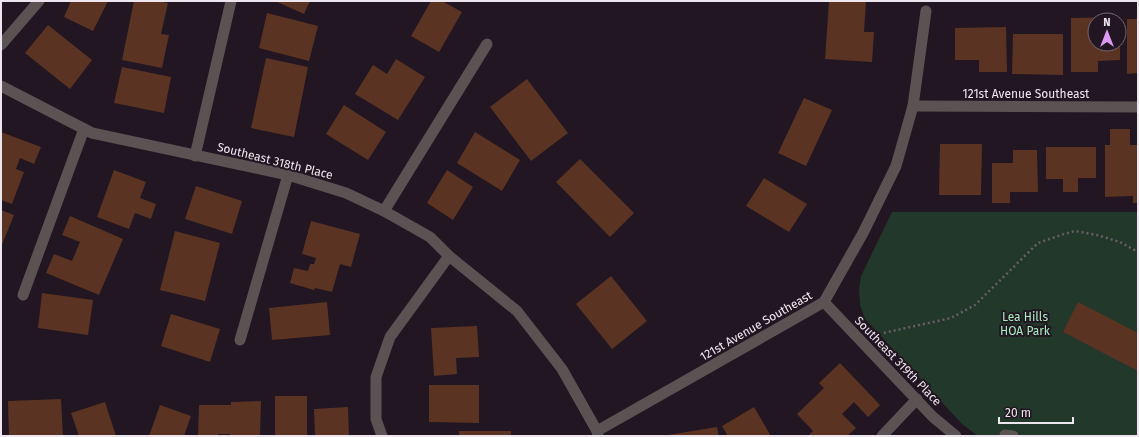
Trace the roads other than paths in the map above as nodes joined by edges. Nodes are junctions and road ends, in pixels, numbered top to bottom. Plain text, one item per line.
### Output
1 (39, 1) edge
2 (232, 1) edge
3 (926, 11) dead end
4 (487, 44) dead end
5 (1, 45) edge
6 (1, 86) edge
7 (913, 106) junction
8 (1138, 107) edge
9 (84, 129) junction
10 (195, 156) junction
11 (288, 175) junction
12 (384, 211) junction
13 (449, 256) junction
14 (23, 295) dead end
15 (824, 302) junction
16 (240, 340) dead end
17 (917, 399) junction
18 (598, 434) edge
19 (382, 436) edge
20 (882, 436) edge
21 (956, 436) edge
22 (1005, 436) edge
23 (1013, 436) edge

1 - 5 street
2 - 10 street
3 - 7 street, 121st Avenue Southeast
4 - 12 street
6 - 9 street, Southeast 318th Place
7 - 8 street, 121st Avenue Southeast
7 - 15 street, 121st Avenue Southeast
9 - 10 street, Southeast 318th Place
9 - 14 street
10 - 11 street, Southeast 318th Place
11 - 12 street, Southeast 318th Place
11 - 16 street
12 - 13 street, Southeast 318th Place
13 - 18 street, Southeast 318th Place
13 - 19 street
15 - 17 street, Southeast 319th Place
15 - 18 street, 121st Avenue Southeast
17 - 20 street
17 - 21 street, Southeast 319th Place
22 - 23 street

